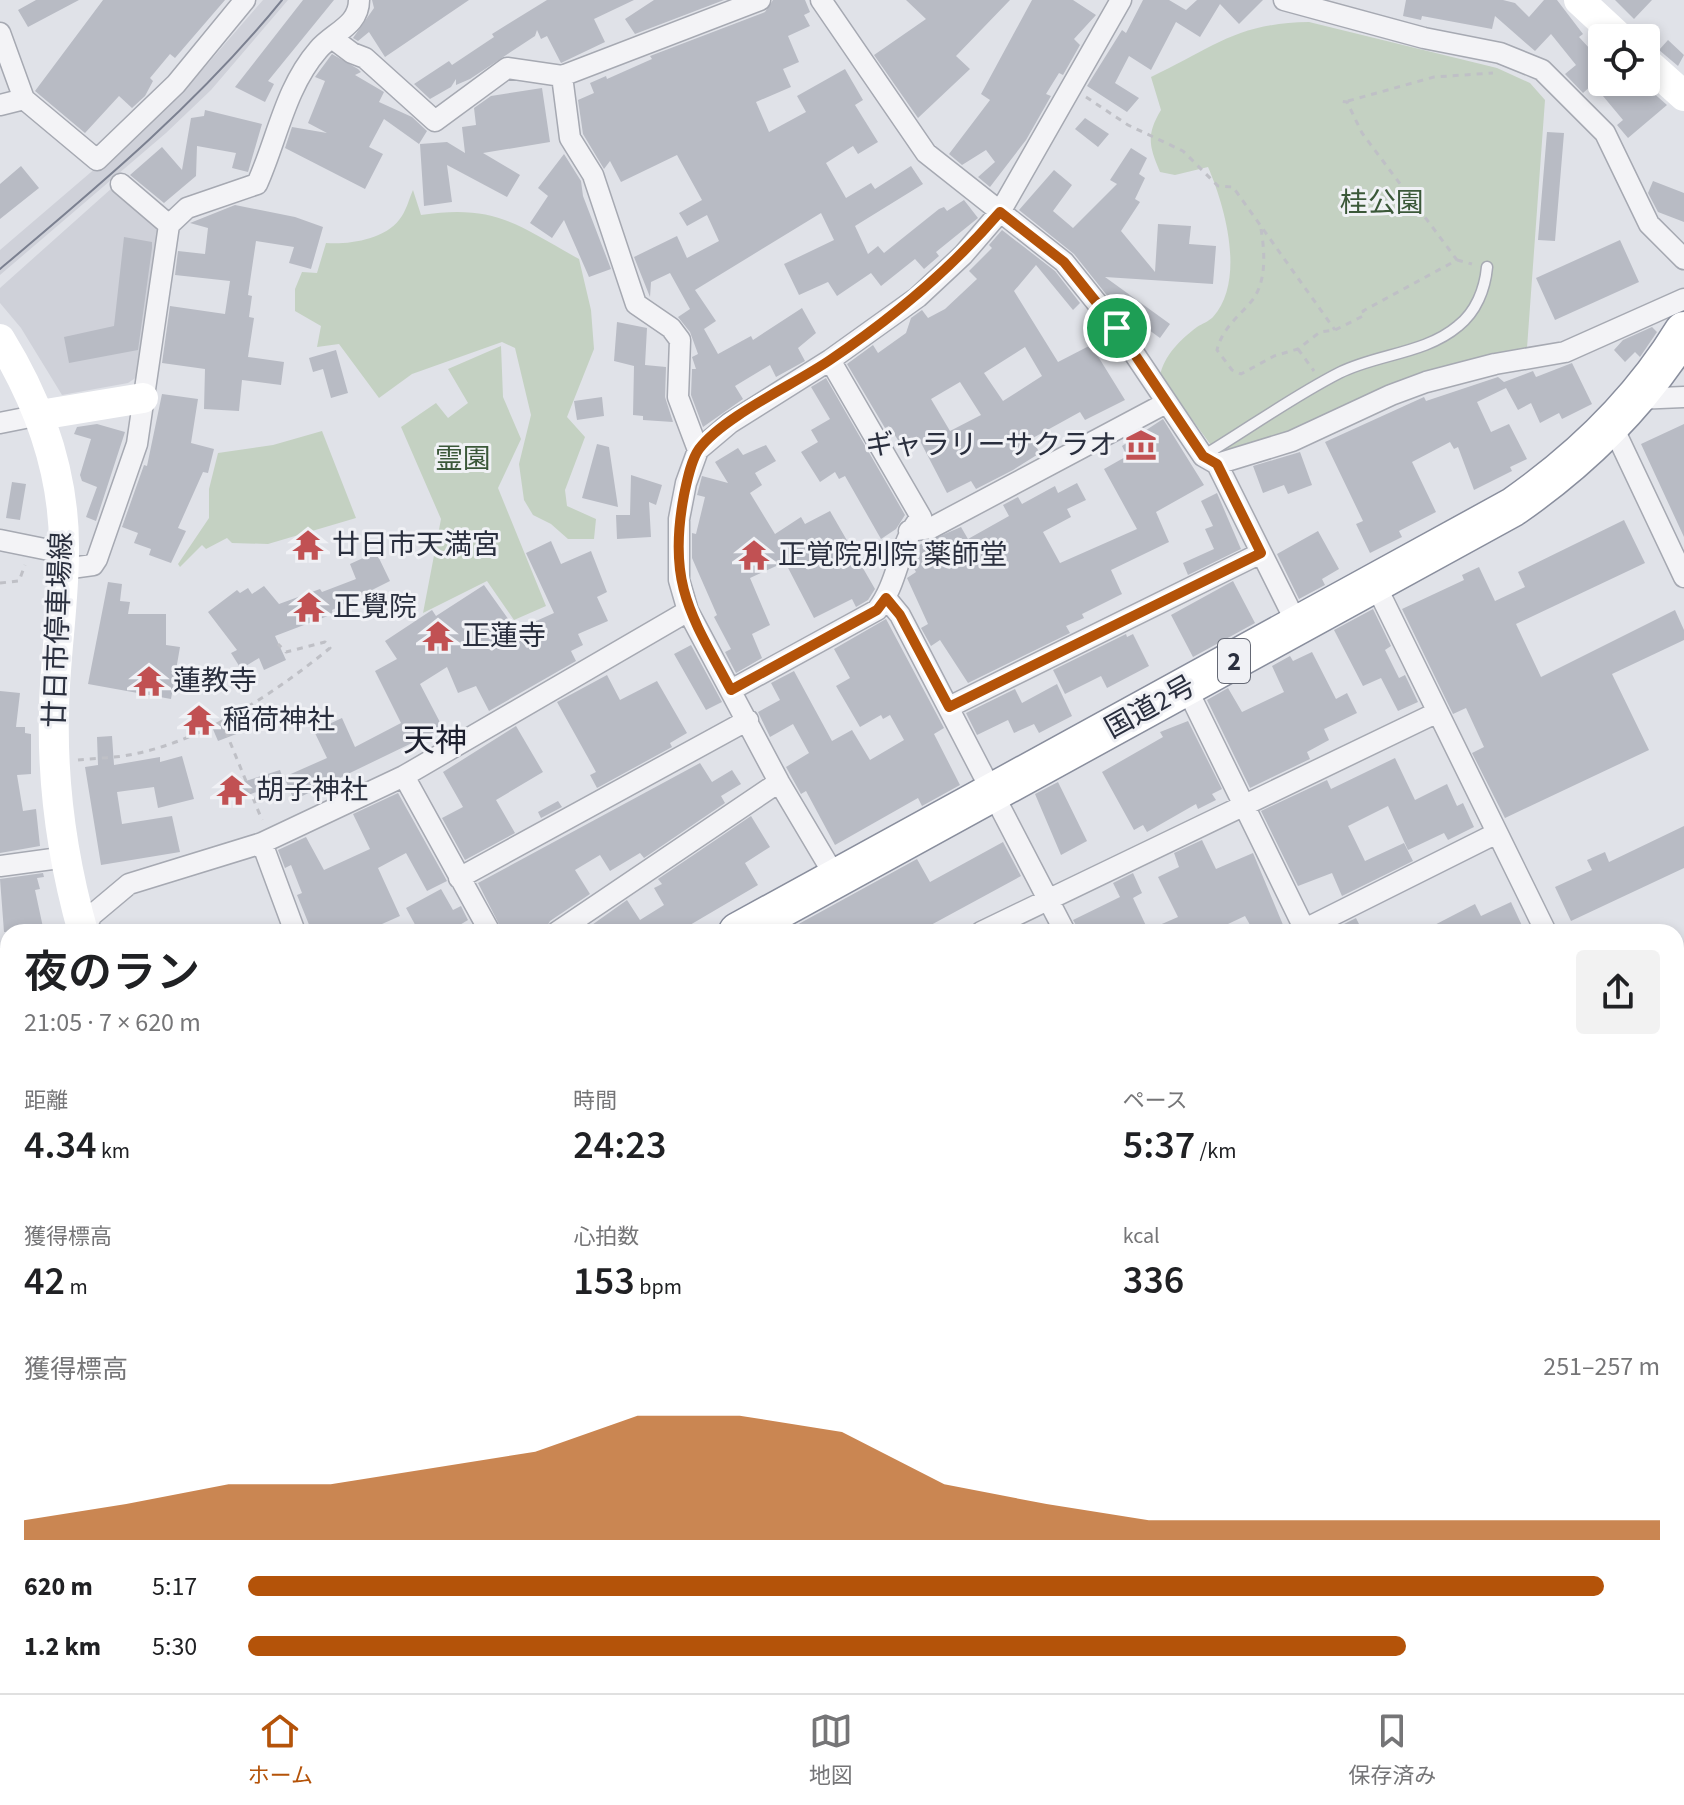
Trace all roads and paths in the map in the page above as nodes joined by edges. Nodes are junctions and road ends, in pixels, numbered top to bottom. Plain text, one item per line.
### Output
1 (245, 0) edge
2 (359, 0) edge
3 (760, 0) edge
4 (821, 0) edge
5 (1121, 0) edge
6 (1284, 0) edge
7 (1579, 0) edge
8 (1605, 24) edge
9 (0, 33) edge
10 (332, 38) junction
11 (1523, 63) junction
12 (1660, 75) edge
13 (562, 76) junction
14 (1070, 86) junction
15 (1684, 96) edge
16 (24, 99) junction
17 (0, 105) edge
18 (121, 184) dead end
19 (1000, 212) junction
20 (169, 225) junction
21 (1261, 229) junction
22 (1684, 259) edge
23 (1487, 267) dead end
24 (1684, 299) edge
25 (1335, 330) junction
26 (1684, 332) edge
27 (0, 339) edge
28 (1298, 349) junction
29 (1684, 355) edge
30 (830, 360) junction
31 (1318, 377) dead end
32 (1684, 397) edge
33 (143, 398) junction
34 (1166, 403) junction
35 (1624, 412) junction
36 (40, 415) junction
37 (0, 423) edge
38 (698, 450) junction
39 (1210, 460) junction
40 (909, 531) junction
41 (0, 540) edge
42 (33, 546) junction
43 (1261, 553) junction
44 (64, 561) junction
45 (1684, 577) edge
46 (0, 583) edge
47 (1375, 584) junction
48 (886, 598) junction
49 (688, 611) junction
50 (1298, 626) junction
51 (278, 644) dead end
52 (1186, 687) junction
53 (731, 690) junction
54 (949, 707) junction
55 (1438, 712) junction
56 (221, 720) junction
57 (748, 720) junction
58 (74, 760) dead end
59 (404, 776) junction
60 (779, 782) junction
61 (994, 792) junction
62 (1243, 806) junction
63 (1497, 833) junction
64 (266, 842) junction
65 (67, 857) junction
66 (0, 866) edge
67 (459, 878) junction
68 (836, 878) junction
69 (1049, 898) junction
70 (81, 924) edge
71 (89, 924) edge
72 (292, 924) edge
73 (485, 924) edge
74 (569, 924) edge
75 (753, 924) edge
76 (997, 924) edge
77 (1061, 924) edge
78 (1300, 924) edge
79 (1317, 924) edge
80 (1542, 924) edge

1 - 16 street
2 - 10 street
3 - 13 street
4 - 19 street
5 - 14 street
6 - 11 street
7 - 8 main road
9 - 16 street
10 - 13 street
10 - 20 street
11 - 22 street
11 - 25 path
12 - 15 main road
13 - 38 street
14 - 19 street
14 - 21 path
16 - 17 street
18 - 20 street
19 - 30 street
19 - 34 street
20 - 33 street
21 - 25 path
21 - 28 path
23 - 39 lane
24 - 39 street
25 - 28 path
26 - 29 street
26 - 35 highway, 国道2号 / 2
27 - 36 main road, 廿日市停車場線
28 - 31 path
30 - 38 street
30 - 40 street
32 - 35 street
33 - 36 main road
33 - 44 street
34 - 39 street
34 - 40 street
35 - 45 street
35 - 47 highway, 国道2号 / 2
36 - 37 street
36 - 44 main road, 廿日市停車場線
38 - 49 street
39 - 43 street
40 - 48 street
41 - 42 street
42 - 44 street
42 - 46 path
43 - 50 street
43 - 54 street
44 - 65 main road, 廿日市停車場線
47 - 50 highway, 国道2号 / 2
47 - 55 street
48 - 53 street
48 - 54 street
49 - 53 street
49 - 59 street
50 - 52 highway, 国道2号 / 2
51 - 56 path
52 - 61 highway, 国道2号 / 2
52 - 62 street
53 - 57 street
54 - 61 street
55 - 62 street
55 - 63 street
56 - 58 path
56 - 64 path
57 - 60 street
57 - 67 street
59 - 64 street
59 - 67 street
60 - 68 street
60 - 74 street
61 - 68 highway, 国道2号 / 2
61 - 69 street
62 - 69 street
62 - 78 street
63 - 79 street
63 - 80 street
64 - 71 street
64 - 72 street
65 - 66 street
65 - 70 main road, 廿日市停車場線
67 - 73 street
68 - 75 highway, 国道2号 / 2
69 - 76 street
69 - 77 street

